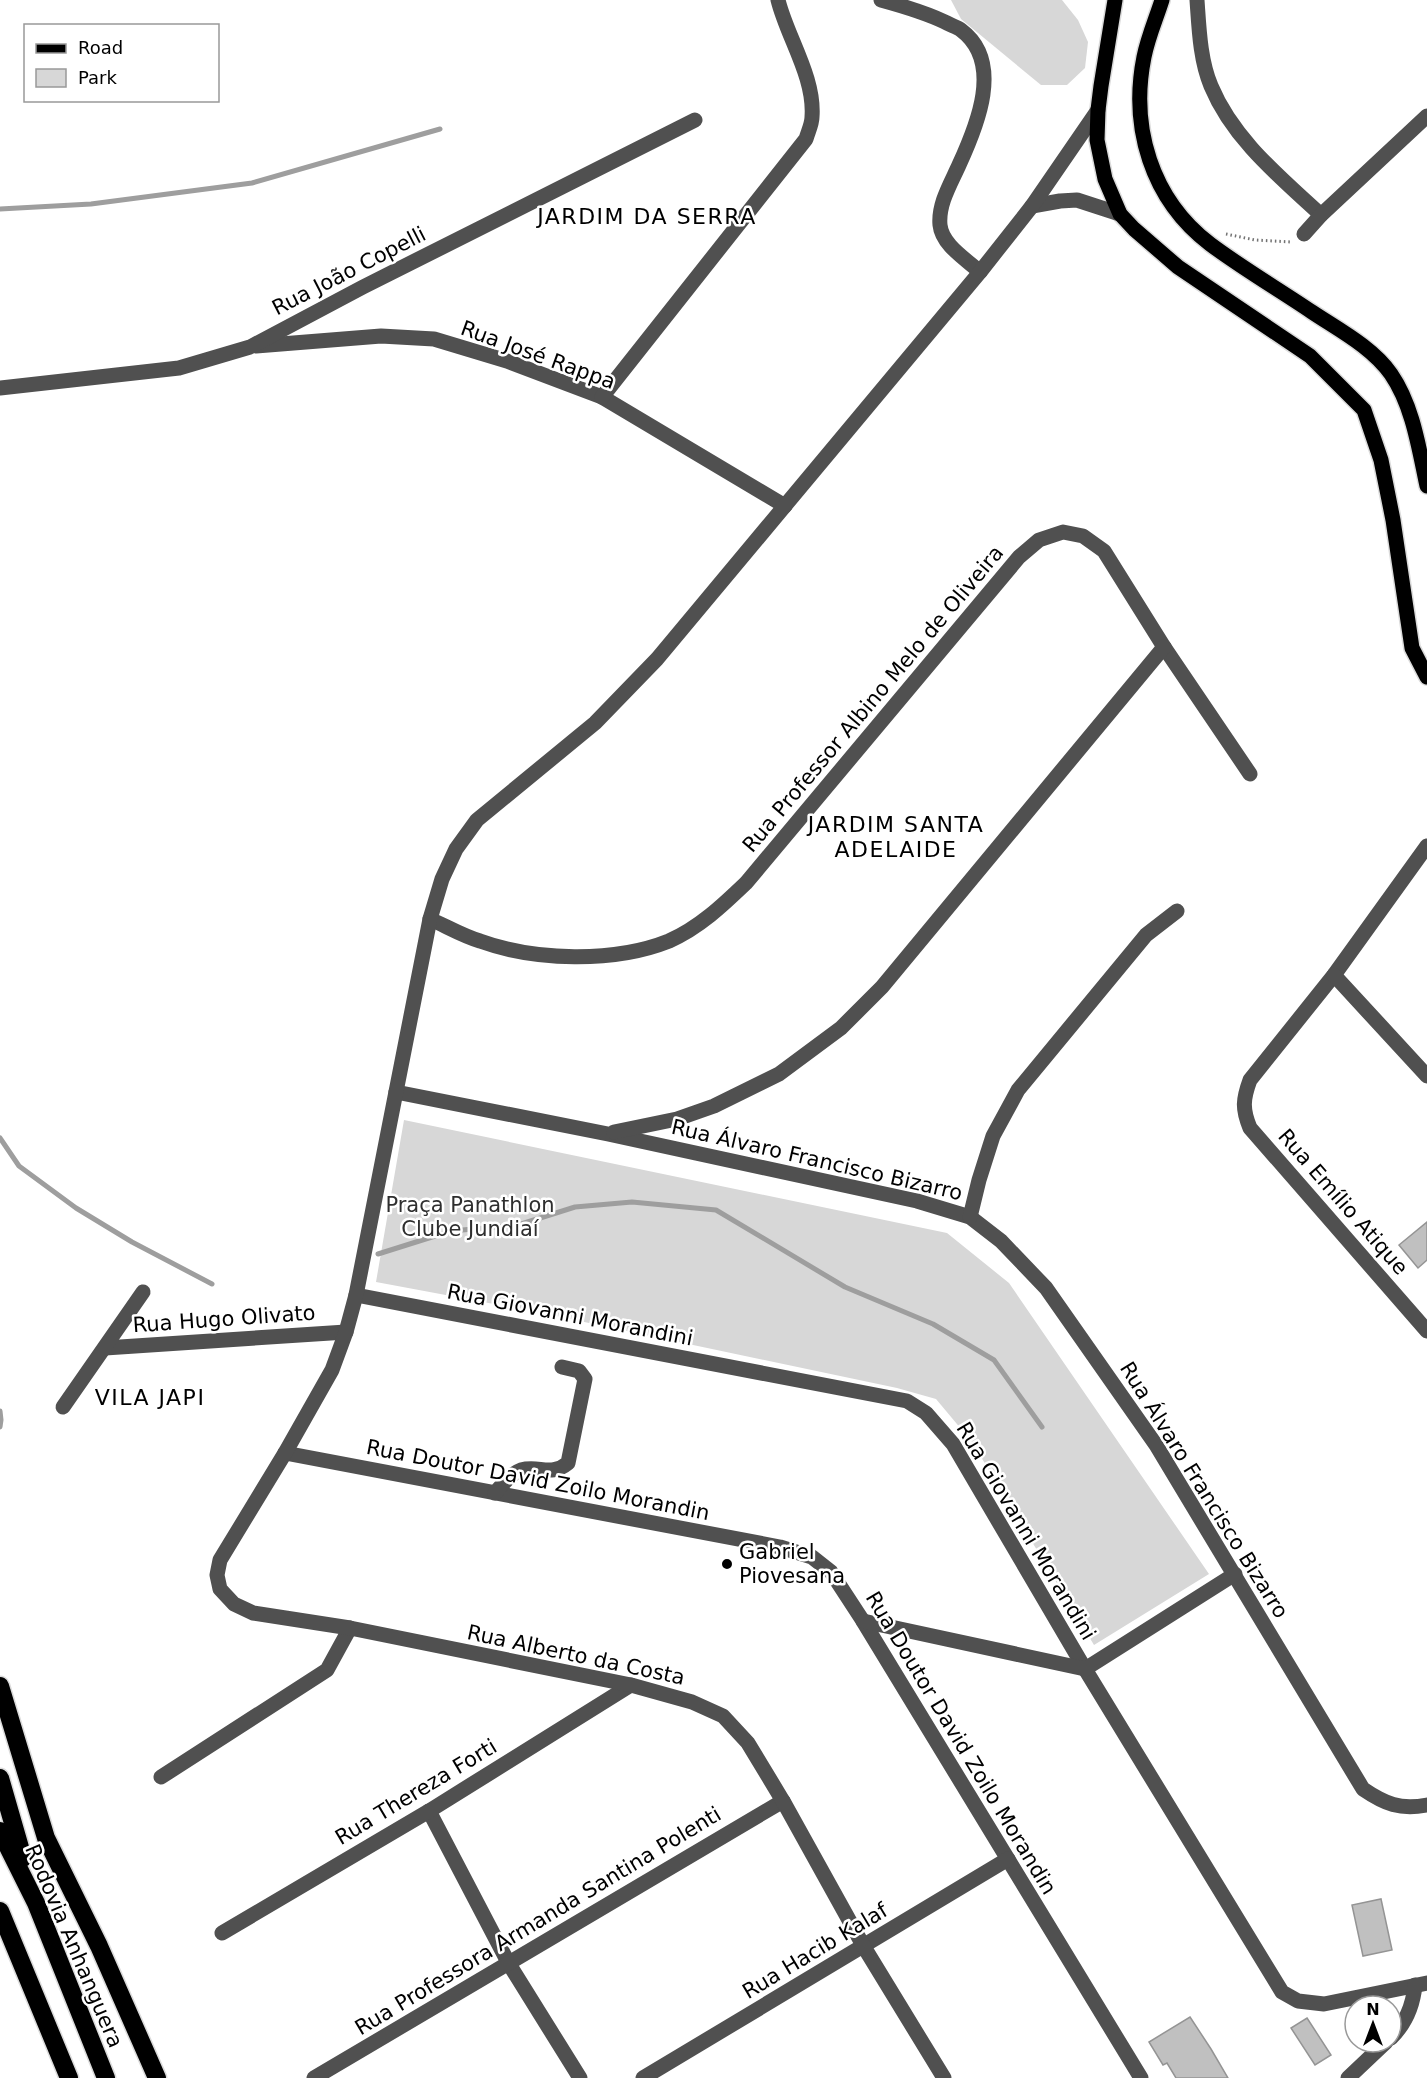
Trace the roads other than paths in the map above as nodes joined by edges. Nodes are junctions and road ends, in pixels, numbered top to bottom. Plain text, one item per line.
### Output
1 (778, 0) edge
2 (880, 0) edge
3 (1115, 0) edge
4 (1162, 0) edge
5 (1197, 0) edge
6 (1098, 110) junction
7 (1427, 116) edge
8 (695, 120) dead end
9 (1032, 206) junction
10 (1120, 214) junction
11 (1322, 215) junction
12 (1304, 234) road end
13 (980, 272) junction
14 (250, 347) junction
15 (0, 388) edge
16 (602, 398) junction
17 (1427, 486) edge
18 (785, 506) junction
19 (1164, 646) junction
20 (1427, 677) edge
21 (1250, 774) dead end
22 (1427, 846) edge
23 (1177, 911) dead end
24 (430, 919) junction
25 (1334, 975) junction
26 (1427, 1076) edge
27 (396, 1092) junction
28 (608, 1134) junction
29 (970, 1217) junction
30 (143, 1292) dead end
31 (356, 1294) junction
32 (1427, 1331) edge
33 (346, 1332) junction
34 (105, 1348) junction
35 (562, 1367) dead end
36 (63, 1407) dead end
37 (285, 1453) junction
38 (495, 1493) junction
39 (1235, 1574) junction
40 (863, 1621) junction
41 (350, 1628) junction
42 (1085, 1669) junction
43 (631, 1685) junction
44 (0, 1686) edge
45 (161, 1777) dead end
46 (0, 1778) edge
47 (783, 1801) junction
48 (1427, 1805) edge
49 (429, 1811) junction
50 (0, 1831) edge
51 (1008, 1859) junction
52 (36, 1903) junction
53 (0, 1911) edge
54 (222, 1933) dead end
55 (864, 1947) junction
56 (509, 1964) junction
57 (1421, 1984) edge
58 (1403, 2024) edge
59 (1373, 2054) edge
60 (69, 2078) edge
61 (106, 2078) edge
62 (157, 2078) edge
63 (314, 2078) edge
64 (580, 2078) edge
65 (643, 2078) edge
66 (944, 2078) edge
67 (1141, 2078) edge
68 (1348, 2078) edge

1 - 16 street
2 - 13 street
3 - 6 main road
4 - 17 main road
5 - 11 street
6 - 9 street
6 - 10 main road
7 - 11 street
8 - 14 street, Rua João Copelli
9 - 10 street
9 - 13 street
10 - 20 main road
11 - 12 street
13 - 18 street
14 - 15 street, Rua João Copelli
14 - 16 street, Rua José Rappa
16 - 18 street, Rua José Rappa
18 - 24 street
19 - 21 street, Rua Professor Albino Melo de Oliveira
19 - 24 street, Rua Professor Albino Melo de Oliveira
19 - 28 street
22 - 25 street
23 - 29 street
24 - 27 street
25 - 26 street
25 - 32 street, Rua Emílio Atique
27 - 28 street, Rua Álvaro Francisco Bizarro
27 - 31 street
28 - 29 street, Rua Álvaro Francisco Bizarro
29 - 39 street, Rua Álvaro Francisco Bizarro
30 - 34 street
31 - 33 street
31 - 42 street, Rua Giovanni Morandini
33 - 34 street, Rua Hugo Olivato
33 - 37 street
34 - 36 street
35 - 38 street
37 - 38 street, Rua Doutor David Zoilo Morandin
37 - 41 street, Rua Alberto da Costa
38 - 40 street, Rua Doutor David Zoilo Morandin
39 - 42 street
39 - 48 street, Rua Álvaro Francisco Bizarro
40 - 42 street
40 - 51 street, Rua Doutor David Zoilo Morandin
41 - 43 street, Rua Alberto da Costa
41 - 45 street
42 - 57 street, Rua Giovanni Morandini
43 - 47 street, Rua Alberto da Costa
43 - 49 street, Rua Thereza Forti
44 - 62 highway
46 - 52 highway
47 - 55 street, Rua Alberto da Costa
47 - 56 street, Rua Professora Armanda Santina Polenti
49 - 54 street, Rua Thereza Forti
49 - 56 street
50 - 52 highway, Rodovia Anhanguera
51 - 55 street, Rua Hacib Kalaf
51 - 67 street, Rua Doutor David Zoilo Morandin
52 - 61 highway, Rodovia Anhanguera
53 - 60 highway
55 - 65 street, Rua Hacib Kalaf
55 - 66 street, Rua Alberto da Costa
56 - 63 street, Rua Professora Armanda Santina Polenti
56 - 64 street
57 - 58 street
59 - 68 street

